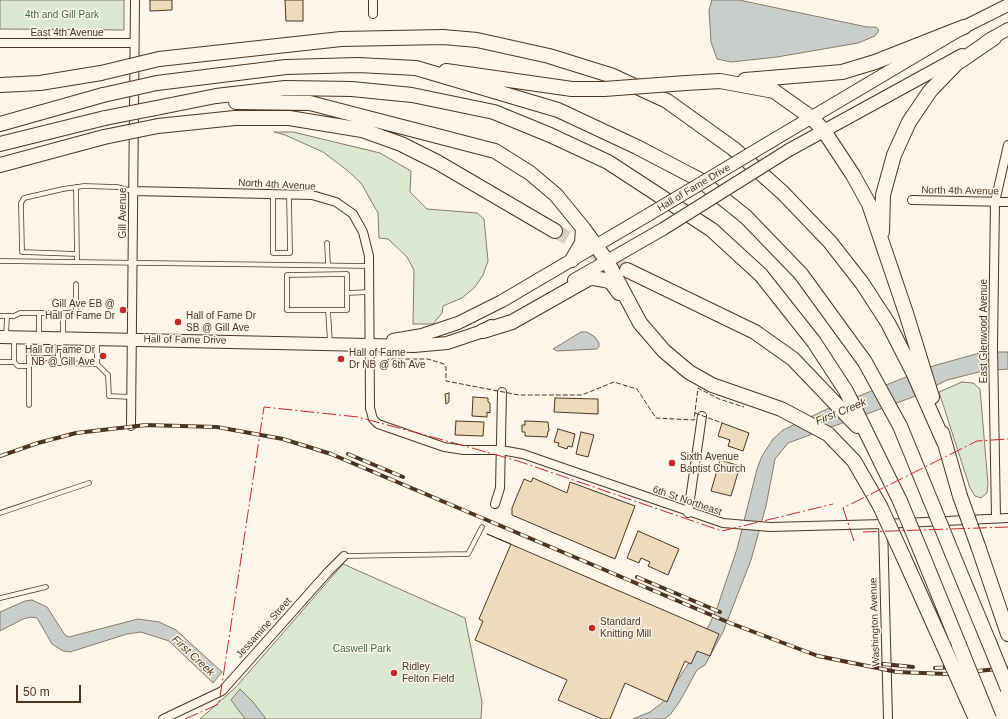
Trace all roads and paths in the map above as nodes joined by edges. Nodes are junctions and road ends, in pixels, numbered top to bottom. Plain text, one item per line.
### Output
1 (135, 0) edge
2 (373, 0) edge
3 (1008, 5) edge
4 (373, 14) dead end
5 (964, 27) junction
6 (1008, 30) edge
7 (994, 38) junction
8 (0, 43) edge
9 (134, 43) junction
10 (416, 68) junction
11 (720, 81) junction
12 (0, 85) edge
13 (183, 103) junction
14 (812, 118) junction
15 (0, 124) edge
16 (824, 131) junction
17 (0, 144) edge
18 (1008, 145) edge
19 (0, 165) edge
20 (76, 187) junction
21 (133, 191) junction
22 (273, 194) junction
23 (289, 194) junction
24 (912, 200) dead end
25 (995, 202) junction
26 (1008, 202) edge
27 (583, 228) junction
28 (554, 231) tunnel mouth
29 (327, 242) dead end
30 (596, 246) junction
31 (884, 250) junction
32 (290, 253) junction
33 (77, 254) junction
34 (572, 260) junction
35 (0, 261) edge
36 (77, 261) junction
37 (607, 261) junction
38 (133, 262) junction
39 (290, 264) junction
40 (328, 265) junction
41 (369, 266) junction
42 (627, 270) tunnel mouth
43 (76, 284) dead end
44 (370, 292) junction
45 (347, 293) junction
46 (328, 310) junction
47 (63, 312) junction
48 (40, 313) junction
49 (635, 314) junction
50 (0, 316) edge
51 (7, 316) junction
52 (483, 331) junction
53 (7, 338) edge
54 (34, 338) junction
55 (60, 338) junction
56 (97, 339) junction
57 (133, 339) junction
58 (330, 344) junction
59 (370, 345) junction
60 (29, 358) junction
61 (57, 358) junction
62 (0, 362) edge
63 (14, 362) junction
64 (97, 364) junction
65 (29, 366) junction
66 (502, 392) dead end
67 (132, 397) junction
68 (29, 405) dead end
69 (702, 416) dead end
70 (373, 419) joint
71 (131, 426) dead end
72 (944, 442) junction
73 (501, 450) junction
74 (878, 457) junction
75 (89, 483) dead end
76 (494, 504) dead end
77 (688, 512) junction
78 (0, 514) edge
79 (996, 518) junction
80 (1008, 518) edge
81 (882, 524) junction
82 (482, 527) dead end
83 (344, 556) joint
84 (46, 587) dead end
85 (0, 598) edge
86 (1008, 634) edge
87 (1008, 689) edge
88 (163, 719) edge
89 (888, 719) edge
90 (976, 719) edge
91 (989, 719) edge

1 - 9 street, Gill Avenue
2 - 4 street
3 - 5 main road, Hall of Fame Drive
5 - 11 highway
5 - 14 main road, Hall of Fame Drive
6 - 7 main road, Hall of Fame Drive
7 - 16 main road, Hall of Fame Drive
7 - 31 highway
8 - 9 street, East 4th Avenue
9 - 21 street, Gill Avenue
10 - 11 highway, bridge
10 - 15 highway, bridge
10 - 87 highway, bridge
11 - 14 highway
12 - 72 highway, bridge
13 - 17 highway, bridge
13 - 27 highway
13 - 74 highway
14 - 16 highway
14 - 30 main road, Hall of Fame Drive, bridge
16 - 31 highway
16 - 37 main road, Hall of Fame Drive, bridge
18 - 25 street, East Glenwood Avenue
19 - 28 highway, bridge
20 - 21 lane
20 - 33 lane
20 - 33 lane
21 - 22 street, North 4th Avenue
21 - 38 street, Gill Avenue
22 - 23 street, North 4th Avenue
22 - 32 lane
23 - 32 lane
23 - 41 street, North 4th Avenue
24 - 25 street, North 4th Avenue
25 - 26 street, North 4th Avenue
25 - 79 street, East Glenwood Avenue
27 - 30 highway
27 - 34 highway
29 - 40 lane
30 - 34 main road, Hall of Fame Drive
30 - 37 highway
31 - 72 highway
32 - 39 lane
33 - 36 lane
34 - 59 main road, Hall of Fame Drive
35 - 36 lane
36 - 38 lane
37 - 49 highway
37 - 52 main road, Hall of Fame Drive
38 - 39 lane
38 - 57 street, Gill Avenue
39 - 40 lane
40 - 41 lane
41 - 44 street, North 4th Avenue
42 - 74 highway
43 - 47 lane
44 - 45 lane
44 - 59 street, North 4th Avenue
45 - 46 lane
45 - 46 lane
46 - 58 lane
47 - 48 lane
47 - 55 lane
48 - 51 lane
48 - 54 lane
49 - 52 highway
49 - 90 highway, bridge
50 - 51 lane
51 - 53 lane
52 - 59 main road, Hall of Fame Drive
53 - 54 main road, Hall of Fame Drive
53 - 63 lane
54 - 55 main road, Hall of Fame Drive
54 - 60 lane
55 - 56 main road, Hall of Fame Drive
55 - 61 lane
56 - 57 main road, Hall of Fame Drive
56 - 64 lane
57 - 58 main road, Hall of Fame Drive
57 - 67 street, Gill Avenue
58 - 59 main road, Hall of Fame Drive
59 - 70 street, North 4th Avenue
60 - 61 lane
60 - 65 lane
61 - 64 lane
62 - 63 lane
63 - 65 lane
64 - 67 lane
65 - 68 lane
66 - 73 street
67 - 71 street, Gill Avenue
69 - 77 street
70 - 73 street, 6th St Northeast
72 - 86 highway, bridge
73 - 76 street
73 - 77 street, 6th St Northeast
74 - 91 highway, bridge
75 - 78 lane
77 - 81 street, 6th St Northeast
79 - 80 street, 6th St Northeast
79 - 81 street, 6th St Northeast
81 - 89 street, Washington Avenue
82 - 83 lane, Jessamine Street
83 - 88 street, Jessamine Street
84 - 85 lane

